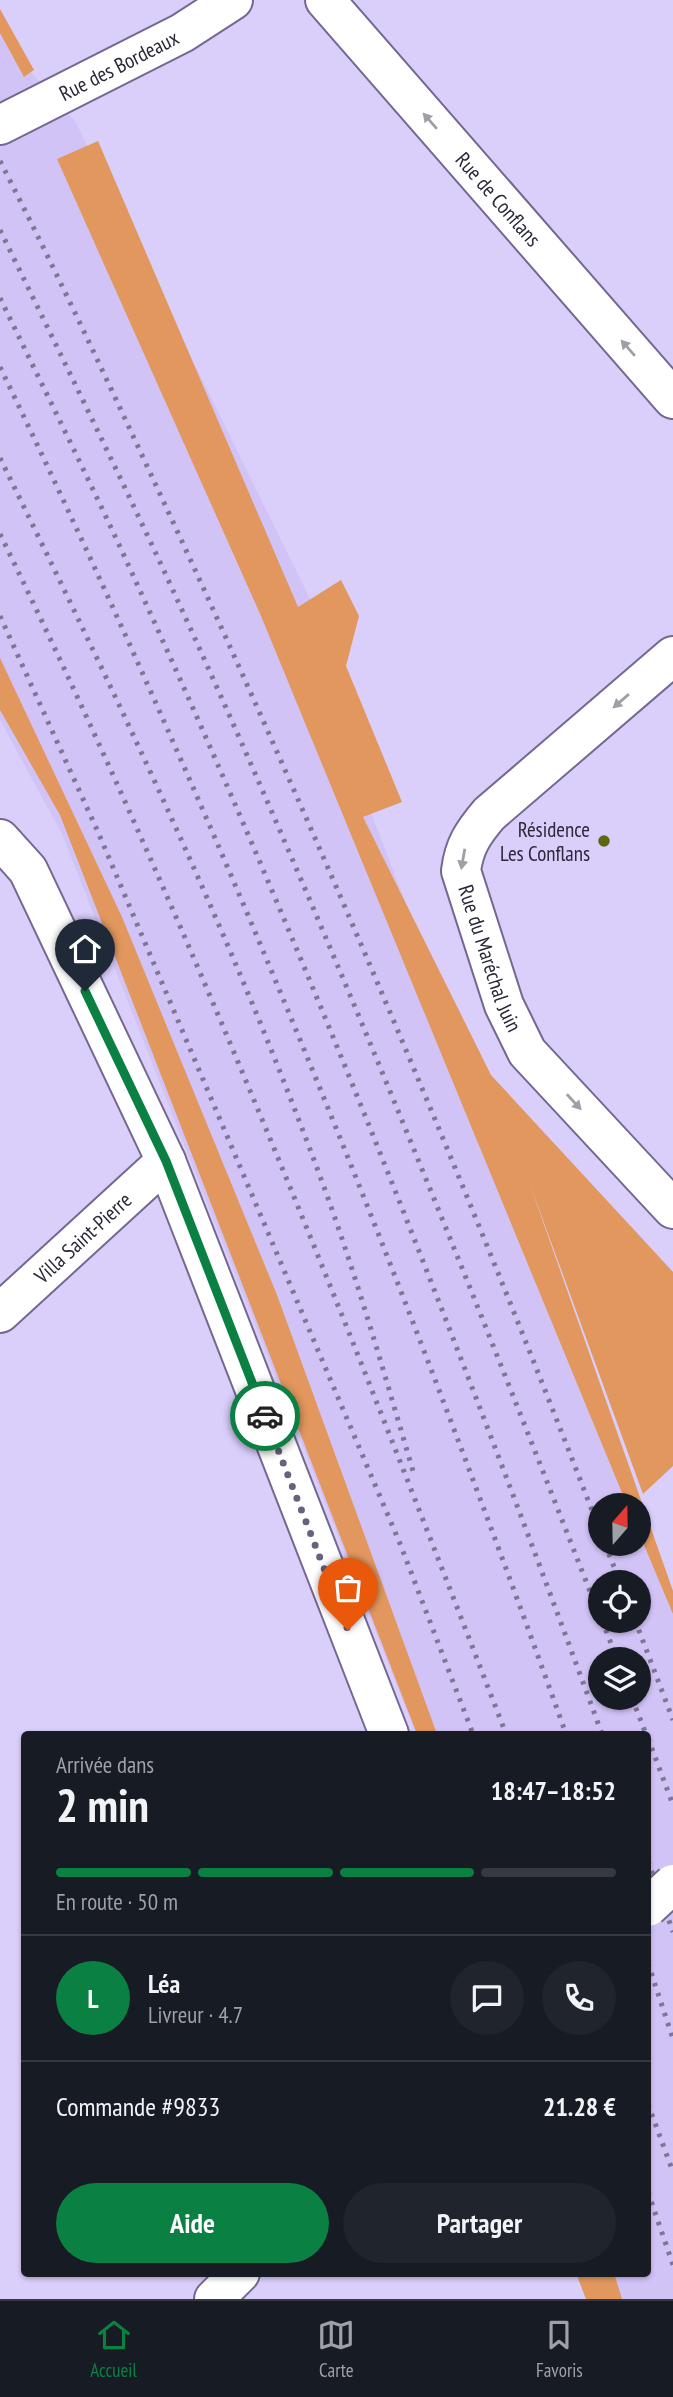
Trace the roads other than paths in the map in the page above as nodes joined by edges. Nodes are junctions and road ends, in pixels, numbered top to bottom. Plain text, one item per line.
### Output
1 (233, 0) edge
2 (325, 0) edge
3 (0, 125) edge
4 (673, 399) edge
5 (673, 656) edge
6 (0, 839) edge
7 (166, 1161) junction
8 (673, 1209) edge
9 (0, 1313) edge
10 (388, 1731) edge
11 (673, 1884) edge
12 (651, 1904) edge
13 (236, 2277) edge
14 (214, 2299) edge

1 - 3 street, Rue des Bordeaux
4 -> 2 street, Rue de Conflans
5 -> 8 street, Rue du Maréchal Juin
6 - 7 street
7 - 9 street, Villa Saint-Pierre
7 - 10 street
11 - 12 street, bridge
13 - 14 street

